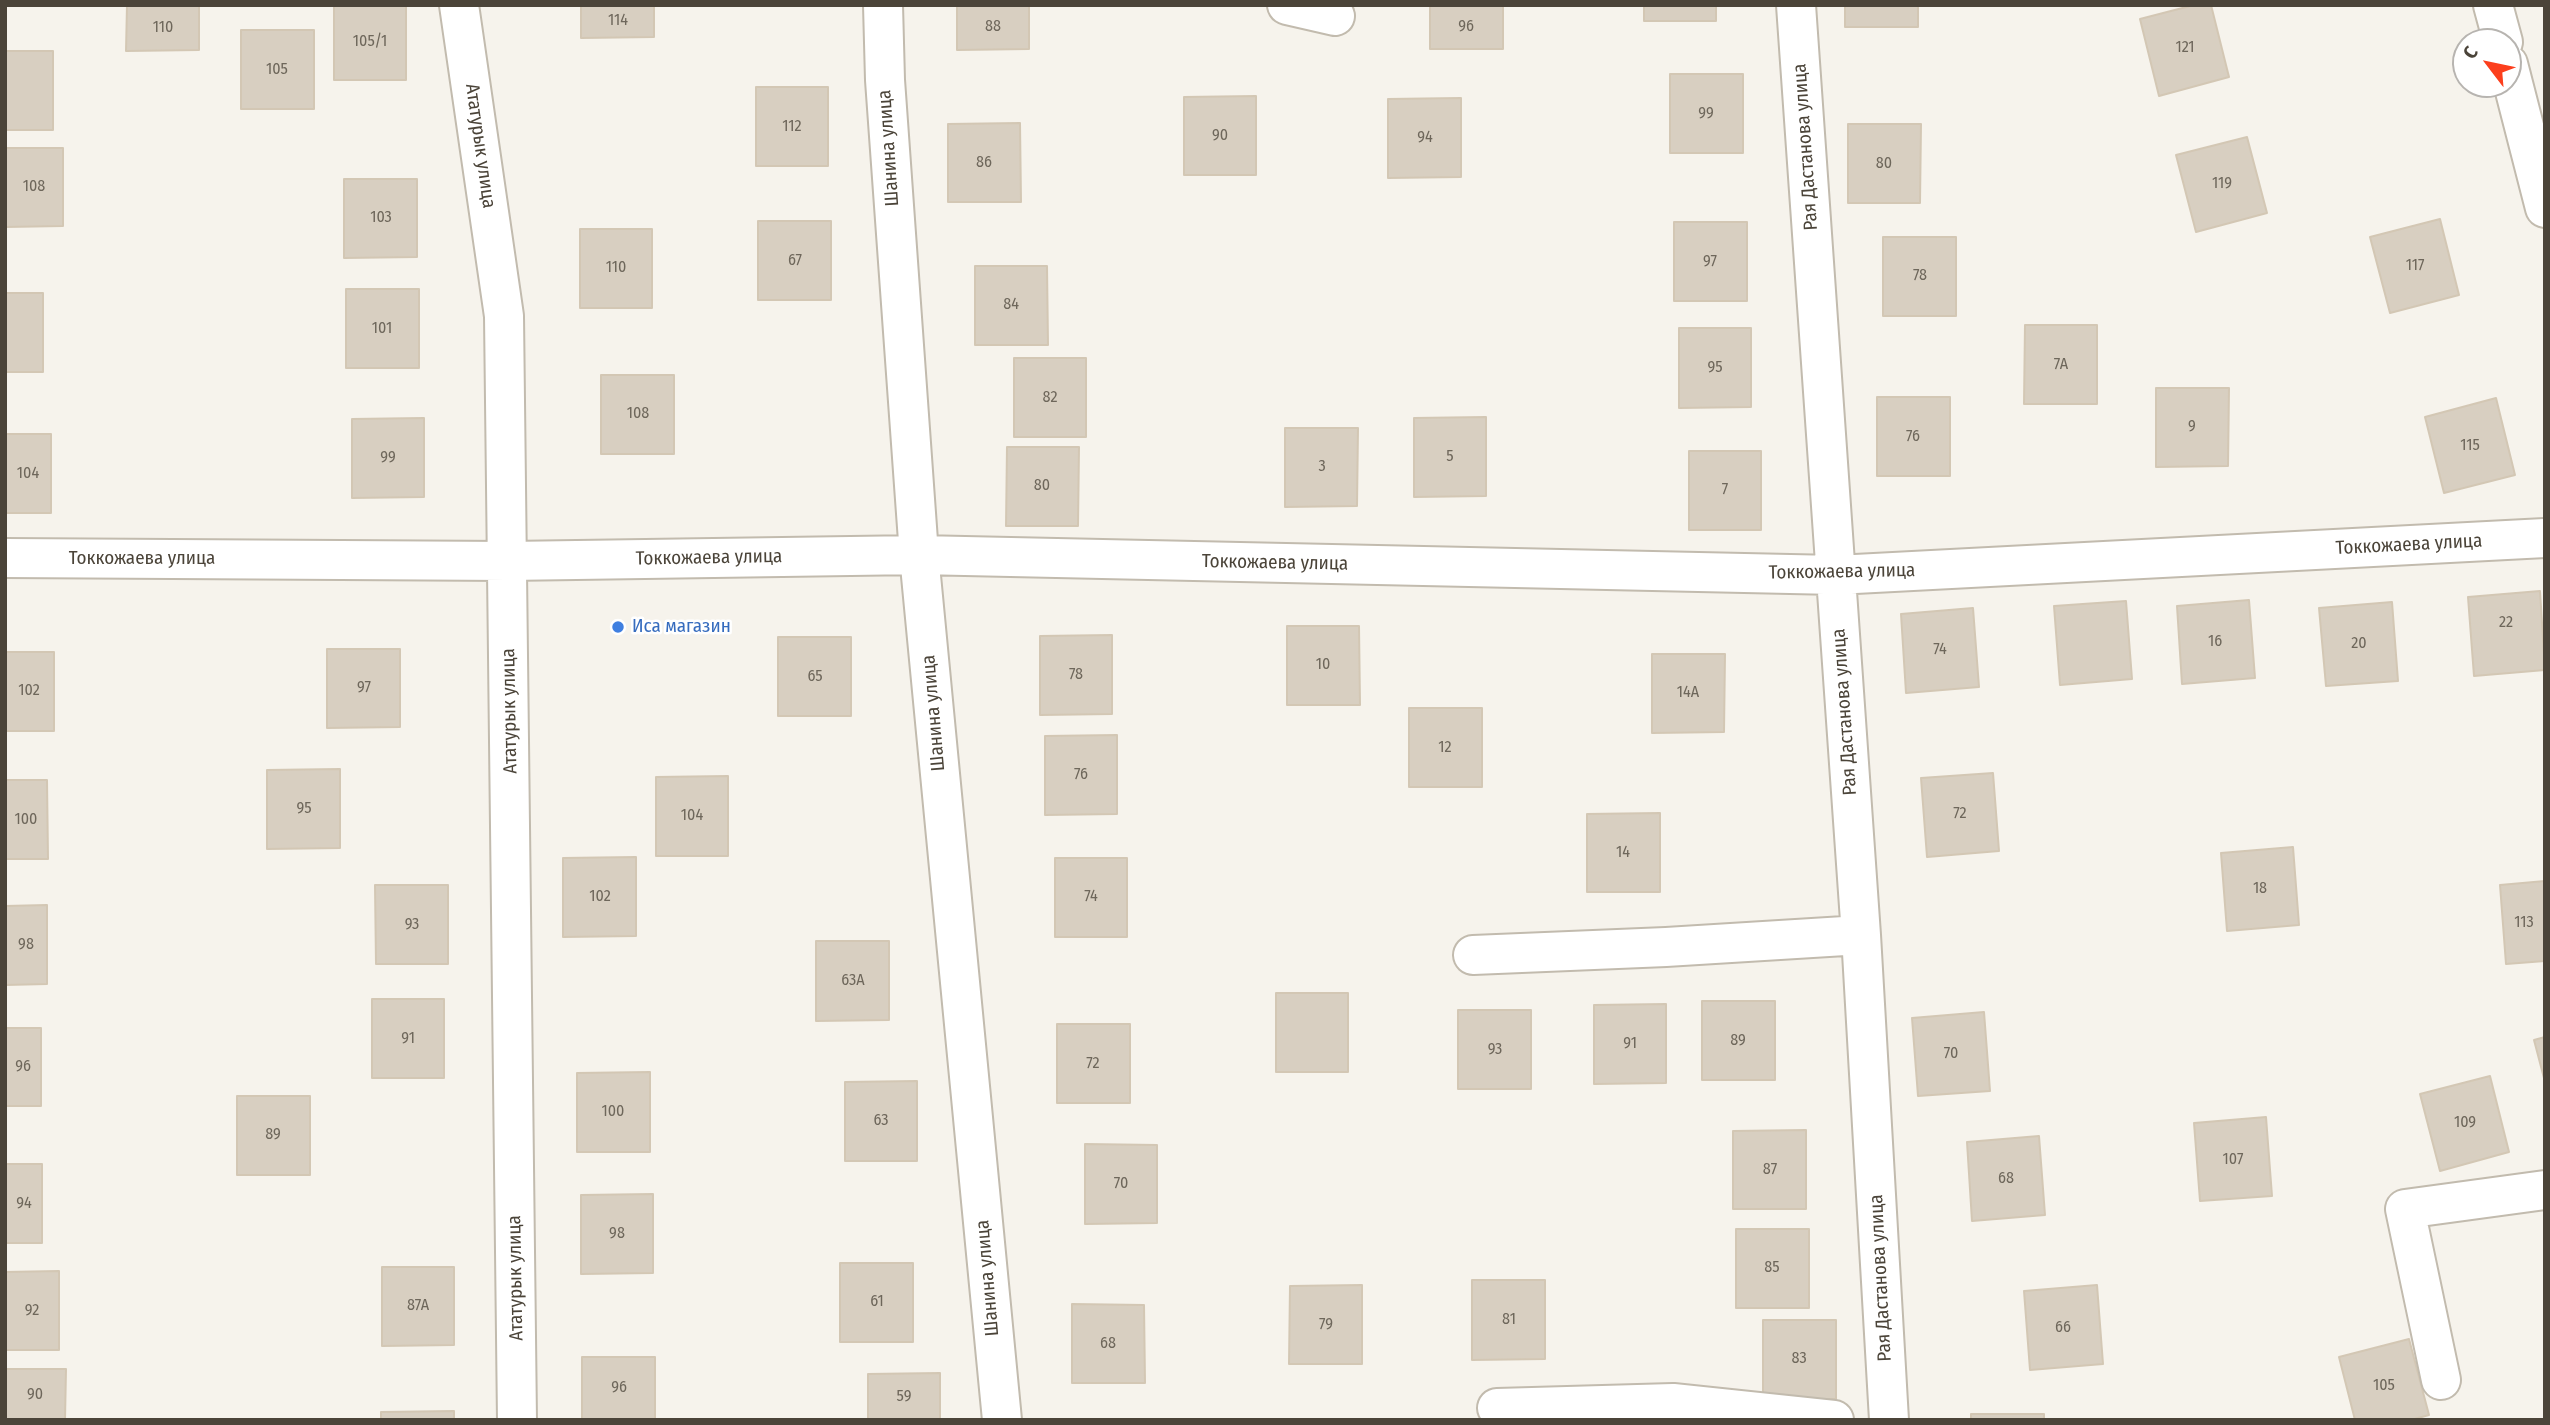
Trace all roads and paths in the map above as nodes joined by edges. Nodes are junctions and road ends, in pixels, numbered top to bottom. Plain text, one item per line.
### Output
1 (459, 5) edge
2 (883, 5) edge
3 (1287, 5) edge
4 (1796, 5) edge
5 (2493, 5) edge
6 (1335, 16) dead end
7 (2499, 28) edge
8 (2517, 98) edge
9 (2545, 208) edge
10 (2545, 538) edge
11 (919, 555) junction
12 (5, 558) edge
13 (508, 561) junction
14 (1836, 575) junction
15 (1861, 935) junction
16 (1473, 955) dead end
17 (2545, 1190) edge
18 (2441, 1380) dead end
19 (1497, 1408) dead end
20 (517, 1420) edge
21 (1002, 1420) edge
22 (1834, 1420) edge
23 (1889, 1420) edge

1 - 13 street, Ататурык улица
2 - 11 street, Шанина улица
3 - 6 street
4 - 14 street, Рая Дастанова улица
5 - 7 street
8 - 9 street
10 - 14 street, Токкожаева улица
11 - 13 street, Токкожаева улица
11 - 14 street, Токкожаева улица
11 - 21 street, Шанина улица
12 - 13 street, Токкожаева улица
13 - 20 street, Ататурык улица
14 - 15 street, Рая Дастанова улица
15 - 16 street
15 - 23 street, Рая Дастанова улица
17 - 18 street
19 - 22 street

